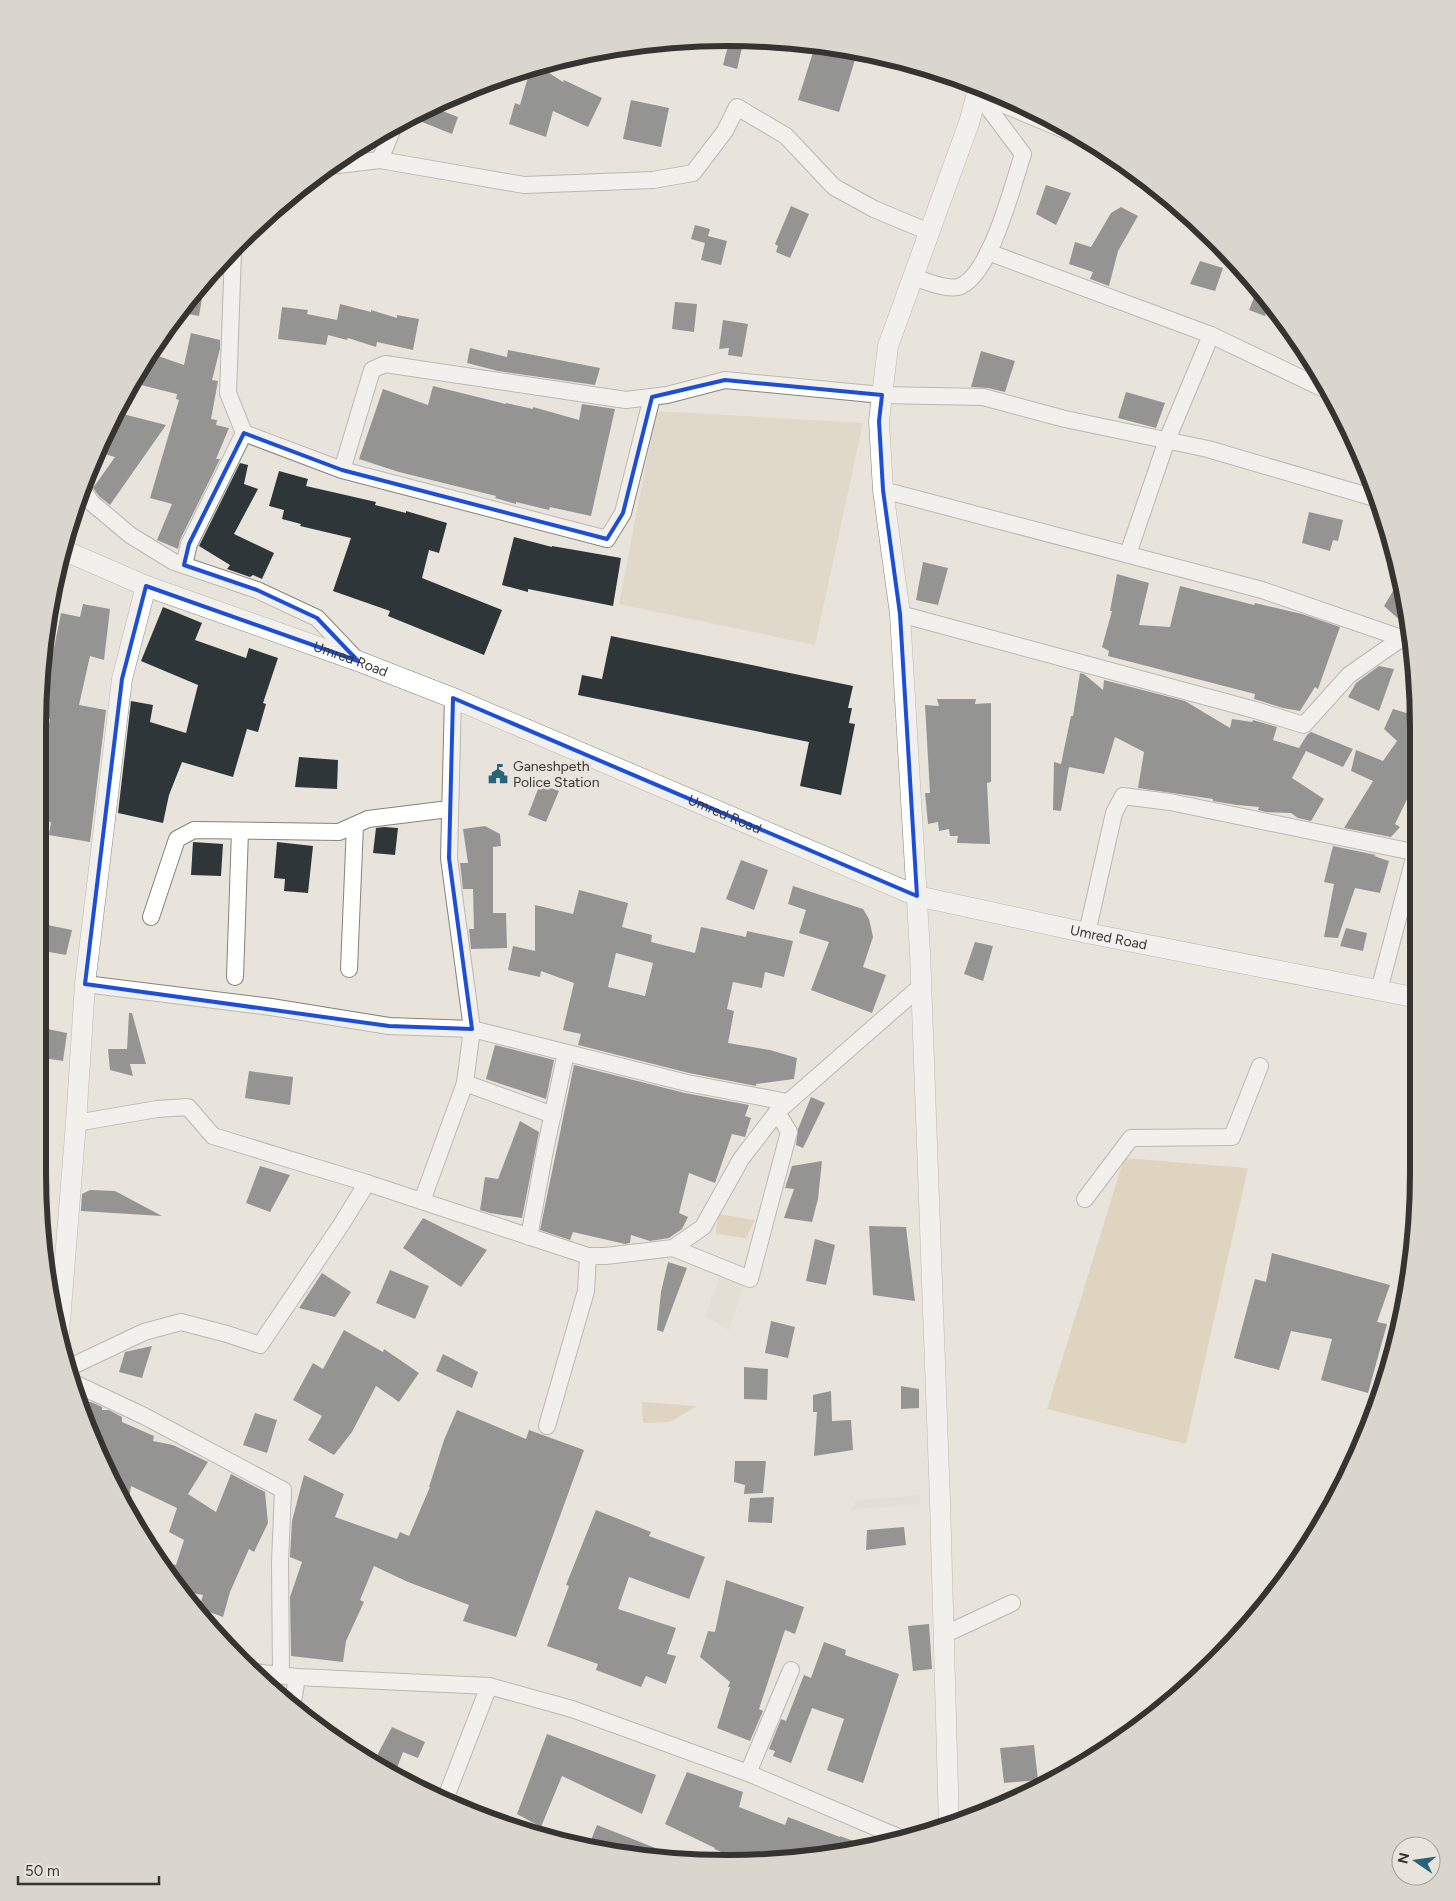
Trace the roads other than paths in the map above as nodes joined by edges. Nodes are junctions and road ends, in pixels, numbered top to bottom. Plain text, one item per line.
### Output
1 (978, 94) edge
2 (983, 96) edge
3 (389, 137) edge
4 (380, 160) junction
5 (345, 164) edge
6 (929, 232) junction
7 (988, 252) junction
8 (233, 260) edge
9 (913, 277) junction
10 (1211, 335) junction
11 (1317, 386) edge
12 (882, 395) junction
13 (652, 397) junction
14 (244, 433) junction
15 (1167, 440) junction
16 (342, 470) junction
17 (884, 490) junction
18 (87, 496) edge
19 (1369, 496) edge
20 (69, 552) edge
21 (1128, 554) junction
22 (184, 566) junction
23 (146, 586) junction
24 (900, 614) junction
25 (1404, 639) edge
26 (1404, 642) edge
27 (358, 661) junction
28 (453, 698) junction
29 (449, 809) junction
30 (355, 825) junction
31 (240, 831) junction
32 (1410, 851) edge
33 (1410, 873) edge
34 (917, 896) junction
35 (151, 917) dead end
36 (1087, 933) junction
37 (349, 969) dead end
38 (235, 977) dead end
39 (85, 984) junction
40 (921, 986) junction
41 (1379, 990) junction
42 (1410, 996) edge
43 (472, 1029) junction
44 (566, 1053) junction
45 (1260, 1066) dead end
46 (465, 1083) junction
47 (782, 1107) junction
48 (553, 1115) junction
49 (76, 1123) junction
50 (366, 1183) junction
51 (1085, 1199) dead end
52 (422, 1201) junction
53 (529, 1236) junction
54 (673, 1248) junction
55 (588, 1256) junction
56 (61, 1313) edge
57 (74, 1365) edge
58 (80, 1386) edge
59 (547, 1426) dead end
60 (1012, 1603) dead end
61 (952, 1631) dead end
62 (791, 1670) dead end
63 (265, 1674) edge
64 (289, 1677) junction
65 (489, 1686) junction
66 (292, 1697) edge
67 (748, 1773) junction
68 (447, 1794) edge
69 (949, 1818) edge
70 (893, 1835) edge

1 - 6 street
2 - 7 street
3 - 4 street
4 - 5 street
4 - 6 street
6 - 9 street
7 - 9 street
7 - 10 street
8 - 14 street
9 - 12 street
10 - 11 street
10 - 15 street
12 - 13 street
12 - 15 street
12 - 17 street
13 - 16 street
13 - 16 street
14 - 16 street
14 - 22 street
15 - 19 street
15 - 21 street
17 - 21 street
17 - 24 street
18 - 22 street
20 - 23 street, Umred Road
21 - 25 street
22 - 27 street
23 - 27 street, Umred Road
23 - 39 street
24 - 26 street
24 - 34 street
27 - 28 street, Umred Road
28 - 29 street
28 - 34 street, Umred Road
29 - 30 street
29 - 43 street
30 - 31 street
30 - 37 street
31 - 35 street
31 - 38 street
32 - 36 street
33 - 41 street
34 - 36 street, Umred Road
34 - 40 street
36 - 41 street, Umred Road
39 - 43 street
39 - 49 street
40 - 47 street
40 - 69 street
41 - 42 street, Umred Road
43 - 44 street
43 - 46 street
44 - 47 street
44 - 48 street
45 - 51 street
46 - 48 street
46 - 52 street
47 - 54 street
47 - 54 street
48 - 53 street
49 - 50 street
49 - 56 street
50 - 52 street
50 - 57 street
52 - 53 street
53 - 55 street
54 - 55 street
55 - 59 street
58 - 64 street
60 - 61 street
62 - 67 street
63 - 64 street
64 - 65 street
64 - 66 street
65 - 67 street
65 - 68 street
67 - 70 street

